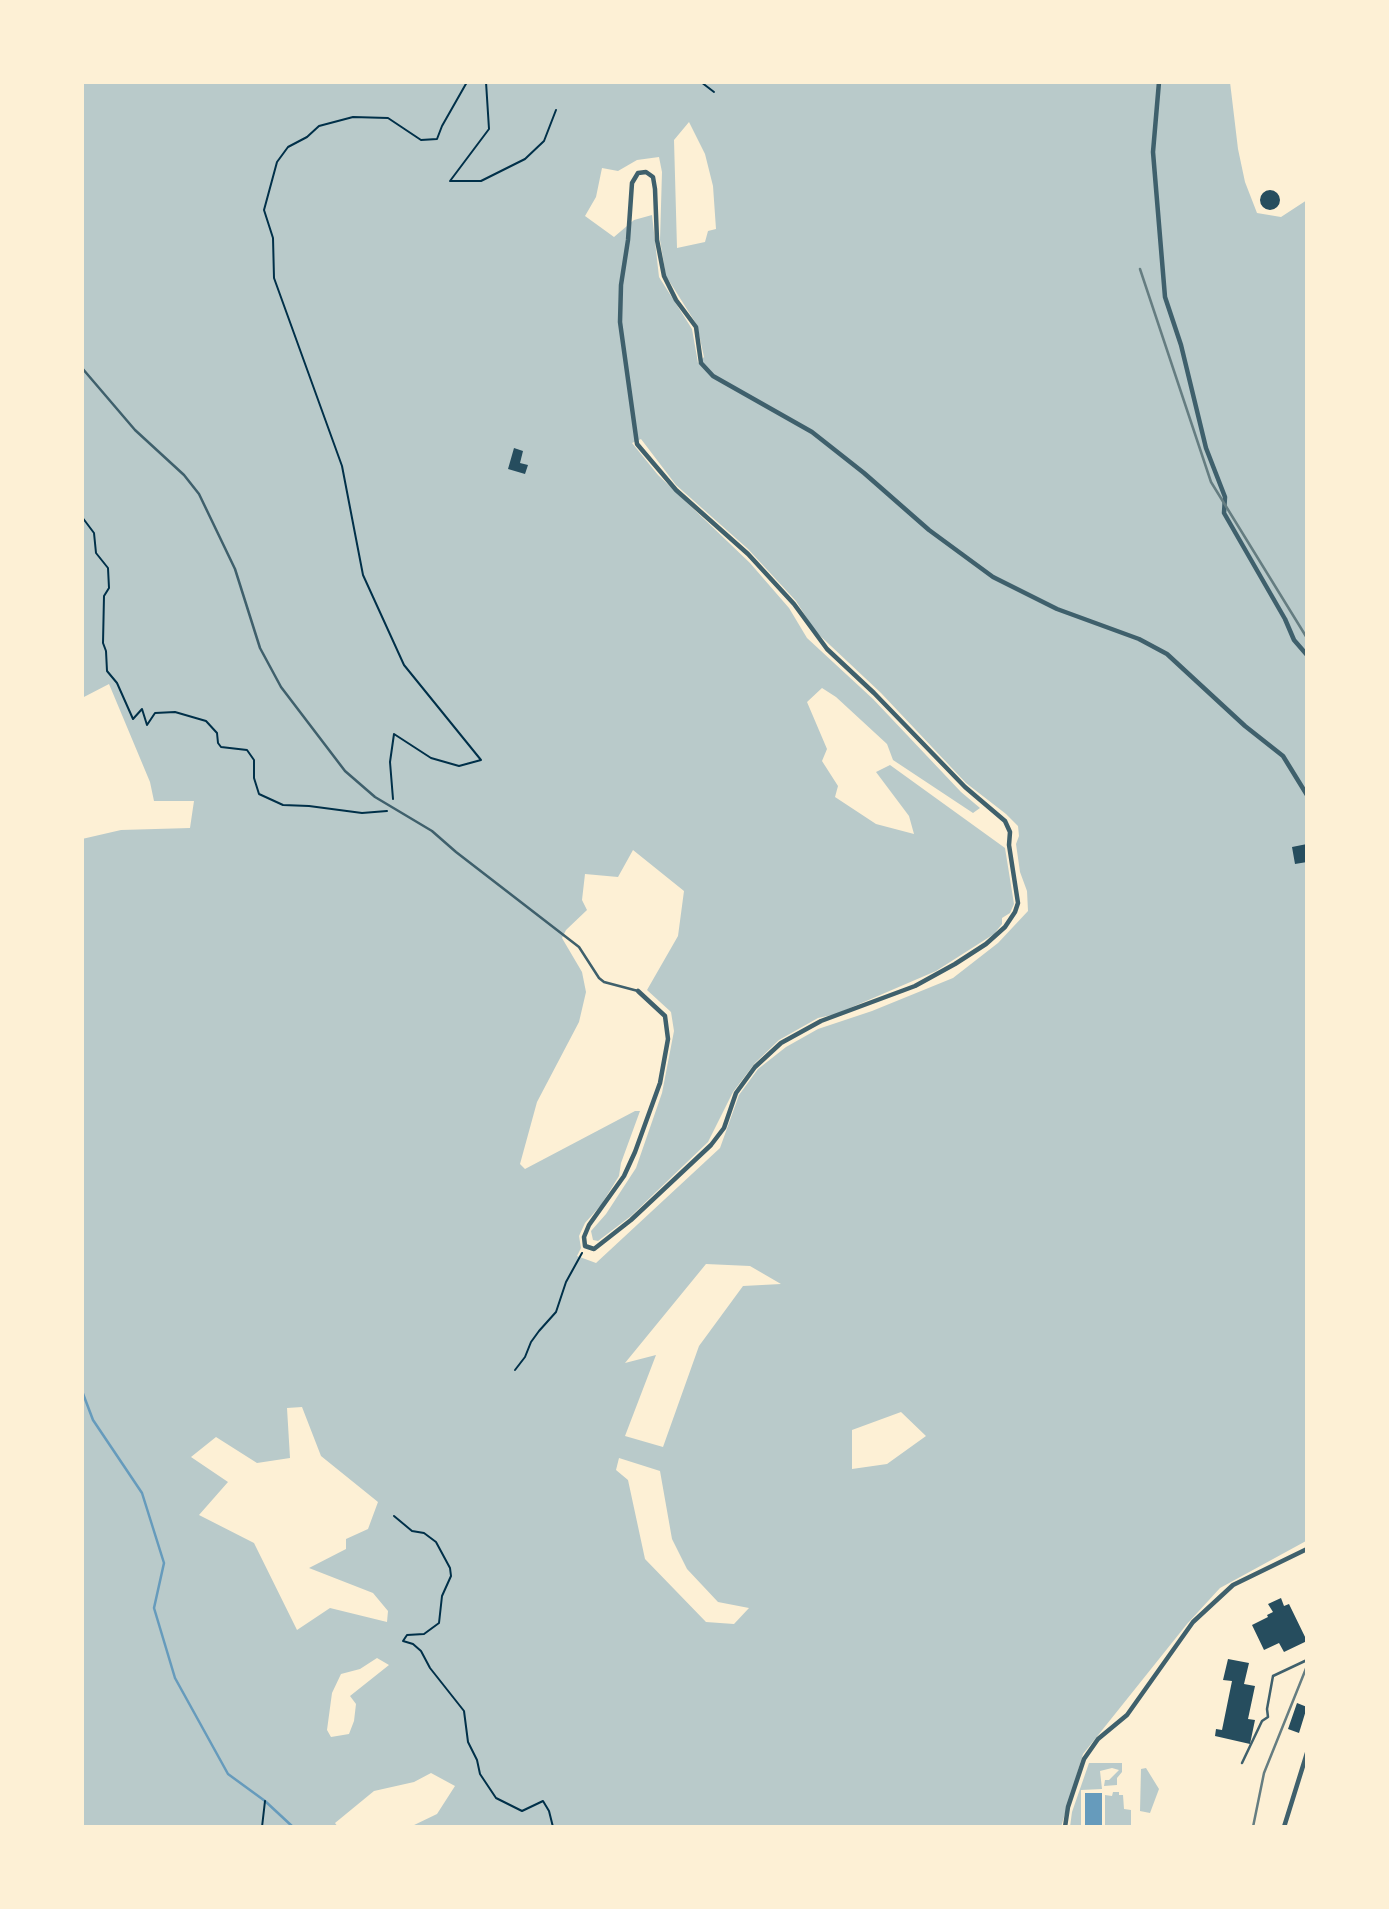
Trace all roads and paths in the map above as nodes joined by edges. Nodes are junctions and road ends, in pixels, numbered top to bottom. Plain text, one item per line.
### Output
1 (467, 82) edge
2 (486, 82) edge
3 (701, 82) edge
4 (1159, 82) edge
5 (715, 92) dead end
6 (556, 110) dead end
7 (82, 368) edge
8 (82, 517) edge
9 (1307, 655) edge
10 (1307, 795) edge
11 (393, 807) junction
12 (638, 991) joint
13 (586, 1246) junction
14 (515, 1370) dead end
15 (394, 1516) dead end
16 (1307, 1549) edge
17 (1307, 1660) edge
18 (1307, 1754) edge
19 (1242, 1763) dead end
20 (265, 1801) dead end
21 (262, 1827) edge
22 (553, 1827) edge
23 (1065, 1827) edge
24 (1284, 1827) edge

1 - 11 path
2 - 6 path
3 - 5 path
4 - 9 street
7 - 11 lane
8 - 11 path
10 - 13 street
11 - 12 lane
12 - 13 street
13 - 14 path
15 - 22 path
16 - 23 street
17 - 19 lane
18 - 24 street
20 - 21 path

